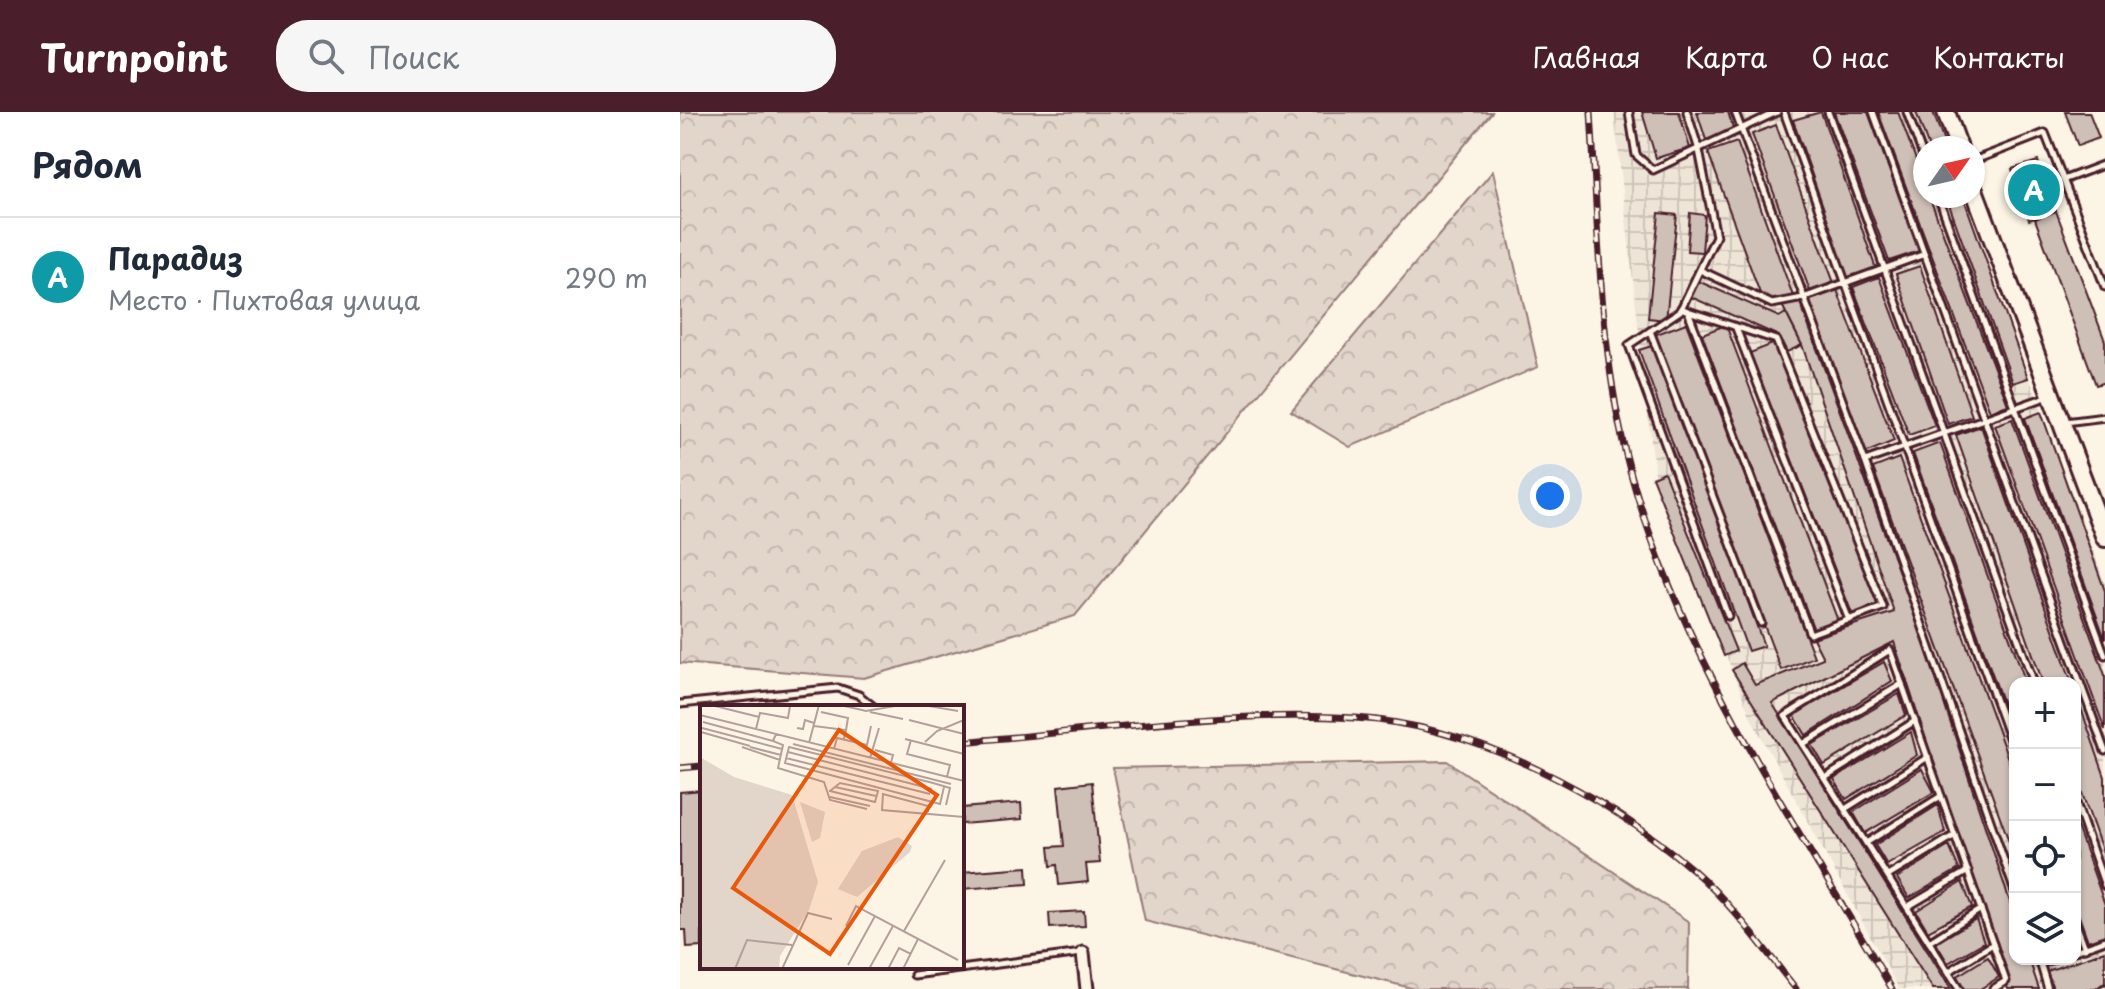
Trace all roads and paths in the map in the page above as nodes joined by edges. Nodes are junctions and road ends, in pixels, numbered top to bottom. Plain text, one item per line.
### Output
1 (1629, 112) edge
2 (1687, 112) edge
3 (1735, 112) edge
4 (1777, 112) edge
5 (1784, 112) edge
6 (1828, 112) edge
7 (1873, 112) edge
8 (1907, 112) edge
9 (1946, 112) edge
10 (1742, 131) junction
11 (1916, 136) edge
12 (1955, 136) edge
13 (1699, 150) junction
14 (1985, 156) edge
15 (2105, 164) edge
16 (2063, 180) junction
17 (1942, 208) edge
18 (1981, 208) edge
19 (1925, 254) junction
20 (1884, 268) junction
21 (1700, 270) junction
22 (1844, 283) junction
23 (2105, 287) edge
24 (1803, 298) junction
25 (1685, 309) junction
26 (1736, 327) junction
27 (1650, 331) junction
28 (2050, 395) junction
29 (2017, 407) junction
30 (2105, 417) edge
31 (1986, 418) junction
32 (2060, 422) junction
33 (1946, 432) junction
34 (1905, 447) junction
35 (1865, 461) junction
36 (2105, 538) edge
37 (1728, 616) dead end
38 (1849, 620) junction
39 (1761, 623) dead end
40 (2105, 655) edge
41 (2032, 677) edge
42 (1902, 684) junction
43 (680, 704) edge
44 (872, 705) edge
45 (1915, 721) junction
46 (1803, 744) junction
47 (2013, 749) edge
48 (2105, 751) edge
49 (1928, 757) junction
50 (1825, 778) junction
51 (1941, 796) junction
52 (1845, 809) junction
53 (2081, 817) edge
54 (1955, 835) junction
55 (1866, 843) junction
56 (1968, 871) junction
57 (2009, 875) edge
58 (1887, 876) junction
59 (2105, 886) edge
60 (1907, 907) junction
61 (1981, 909) junction
62 (2081, 937) edge
63 (2105, 940) edge
64 (1929, 942) junction
65 (1993, 944) junction
66 (2085, 948) junction
67 (2081, 949) edge
68 (1083, 953) joint
69 (2040, 965) edge
70 (964, 968) edge
71 (960, 969) edge
72 (1948, 972) junction
73 (914, 975) dead end
74 (1087, 989) edge
75 (1959, 989) edge
76 (1993, 989) edge
77 (2048, 989) edge

1 - 13 lane
2 - 13 lane
3 - 10 lane
4 - 10 lane
5 - 22 lane
6 - 20 lane
7 - 19 lane
8 - 11 lane
9 - 12 street
10 - 13 lane
10 - 24 lane
13 - 21 lane
14 - 16 lane
15 - 16 lane
16 - 23 lane
17 - 29 lane
18 - 28 street
19 - 20 lane
19 - 31 lane
20 - 22 lane
20 - 33 lane
21 - 24 lane
21 - 25 lane
22 - 24 lane
22 - 34 lane
24 - 35 lane
25 - 26 lane
25 - 27 lane
25 - 38 lane
26 - 38 lane
26 - 38 lane
27 - 37 lane
27 - 39 lane
28 - 29 lane
28 - 32 street
29 - 31 lane
29 - 40 lane
30 - 32 lane
31 - 33 lane
31 - 48 lane
32 - 36 street
33 - 34 lane
33 - 41 lane
34 - 35 lane
34 - 47 lane
35 - 57 lane
42 - 45 lane
42 - 46 lane
42 - 46 lane
43 - 44 lane
45 - 49 lane
45 - 50 lane
46 - 50 lane
49 - 51 lane
49 - 52 lane
50 - 52 lane
51 - 54 lane
51 - 55 lane
52 - 55 lane
53 - 59 lane
54 - 56 lane
54 - 58 lane
55 - 58 lane
56 - 60 lane
56 - 61 lane
58 - 60 lane
60 - 64 lane
61 - 64 lane
61 - 65 lane
62 - 66 lane
63 - 66 lane
64 - 72 lane
65 - 72 lane
65 - 76 lane
66 - 67 lane
68 - 70 lane
68 - 74 street
69 - 77 lane
71 - 73 lane
72 - 75 lane

